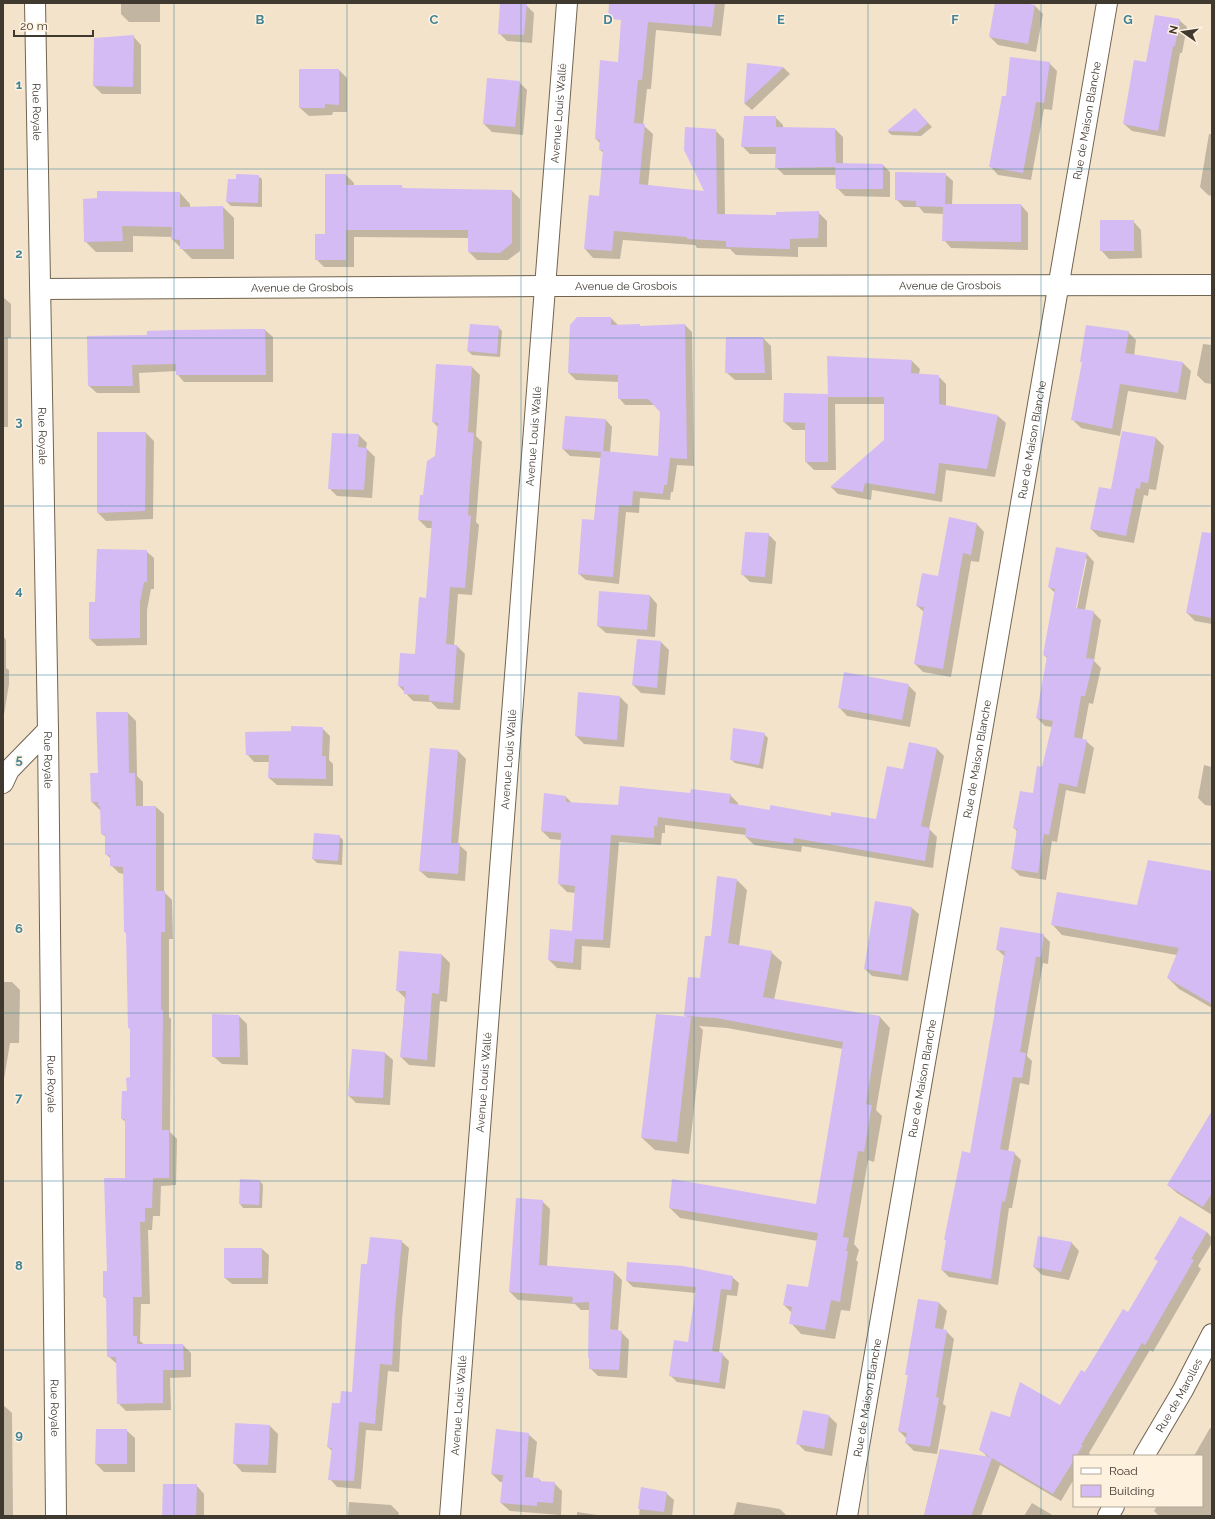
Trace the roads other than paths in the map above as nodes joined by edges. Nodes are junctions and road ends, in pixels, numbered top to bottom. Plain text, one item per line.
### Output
1 (35, 3) edge
2 (567, 3) edge
3 (1107, 3) edge
4 (1212, 285) edge
5 (544, 286) junction
6 (1058, 286) junction
7 (41, 289) junction
8 (48, 730) junction
9 (3, 783) edge
10 (1212, 1334) edge
11 (1145, 1455) edge
12 (1113, 1507) edge
13 (56, 1516) edge
14 (450, 1516) edge
15 (847, 1516) edge
16 (1108, 1516) edge

1 - 7 street, Rue Royale
2 - 5 street, Avenue Louis Wallé
3 - 6 street, Rue de Maison Blanche
4 - 6 street, Avenue de Grosbois
5 - 6 street, Avenue de Grosbois
5 - 7 street, Avenue de Grosbois
5 - 14 street, Avenue Louis Wallé
6 - 15 street, Rue de Maison Blanche
7 - 8 street, Rue Royale
8 - 9 street
8 - 13 street, Rue Royale
10 - 11 street, Rue de Marolles
12 - 16 street

